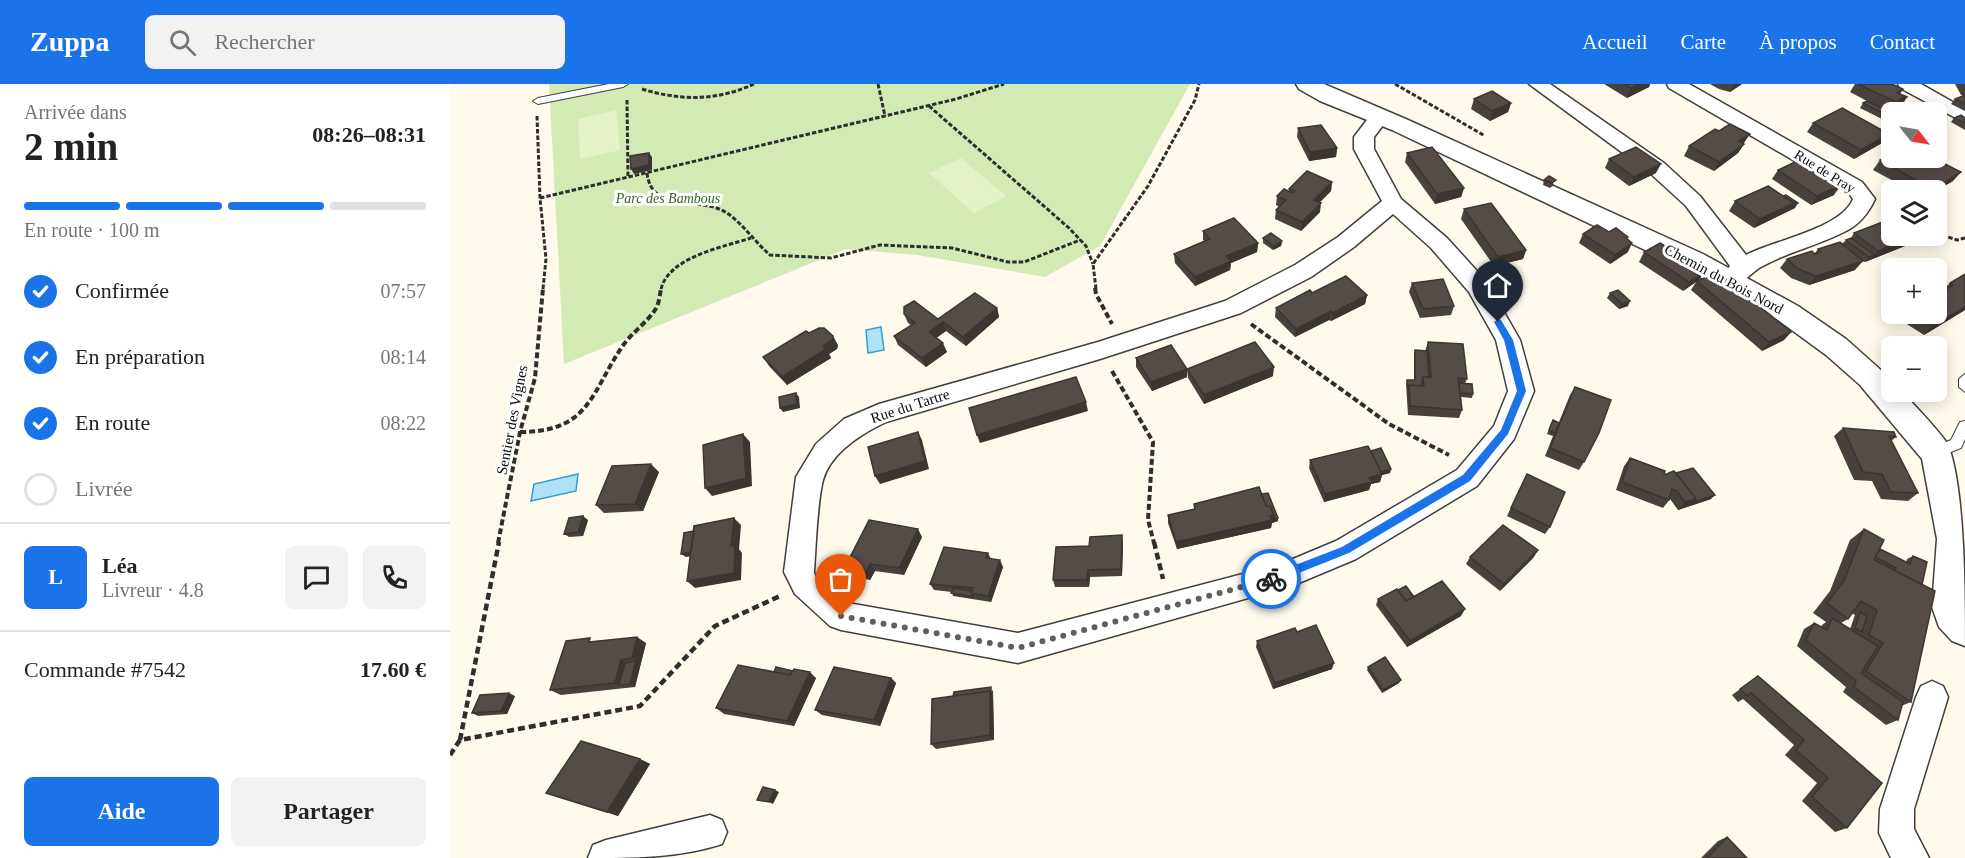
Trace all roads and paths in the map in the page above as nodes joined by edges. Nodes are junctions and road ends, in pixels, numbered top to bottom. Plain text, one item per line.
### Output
1 (623, 84) edge
2 (754, 84) edge
3 (878, 84) edge
4 (1004, 84) edge
5 (1199, 84) edge
6 (1307, 84) edge
7 (1395, 84) edge
8 (1538, 84) edge
9 (1676, 84) edge
10 (1907, 84) edge
11 (637, 87) dead end
12 (627, 95) dead end
13 (538, 101) joint
14 (1427, 102) dead end
15 (929, 105) junction
16 (885, 116) junction
17 (1380, 117) junction
18 (1965, 117) edge
19 (647, 173) junction
20 (628, 177) junction
21 (540, 198) junction
22 (1393, 203) junction
23 (1947, 236) edge
24 (751, 238) junction
25 (1965, 238) edge
26 (1080, 240) junction
27 (1093, 264) junction
28 (1737, 273) junction
29 (1233, 307) junction
30 (1124, 342) junction
31 (1100, 350) junction
32 (1965, 379) edge
33 (1965, 387) edge
34 (1965, 426) edge
35 (520, 432) junction
36 (1936, 453) junction
37 (1475, 468) junction
38 (805, 585) junction
39 (1170, 607) junction
40 (1965, 629) edge
41 (1932, 697) dead end
42 (460, 740) junction
43 (450, 755) edge
44 (710, 832) dead end
45 (606, 858) edge
46 (1911, 858) edge

1 - 13 lane
2 - 11 path
3 - 16 path
4 - 15 path
5 - 27 path
6 - 17 street, Chemin du Bois Nord
7 - 14 path
8 - 28 street
9 - 28 street, Rue de Pray
10 - 18 street
12 - 20 path
13 - 21 path, Sentier des Vignes
15 - 16 path
15 - 26 path
16 - 19 path
17 - 22 street
17 - 28 street, Chemin du Bois Nord
19 - 20 path
19 - 24 path
20 - 21 path
21 - 35 path, Sentier des Vignes
22 - 29 street, Rue du Tartre
22 - 37 street
23 - 25 path
24 - 26 path
24 - 35 path
26 - 27 path
27 - 30 path
28 - 36 street, Chemin du Bois Nord
29 - 30 street, Rue du Tartre
29 - 37 path
30 - 31 street, Rue du Tartre
31 - 38 street, Rue du Tartre
31 - 39 path
32 - 33 lane
34 - 36 lane
35 - 42 path, Sentier des Vignes
36 - 40 street, Chemin du Bois Nord
37 - 39 street
38 - 39 street
38 - 42 path
41 - 46 street
42 - 43 path
44 - 45 street

